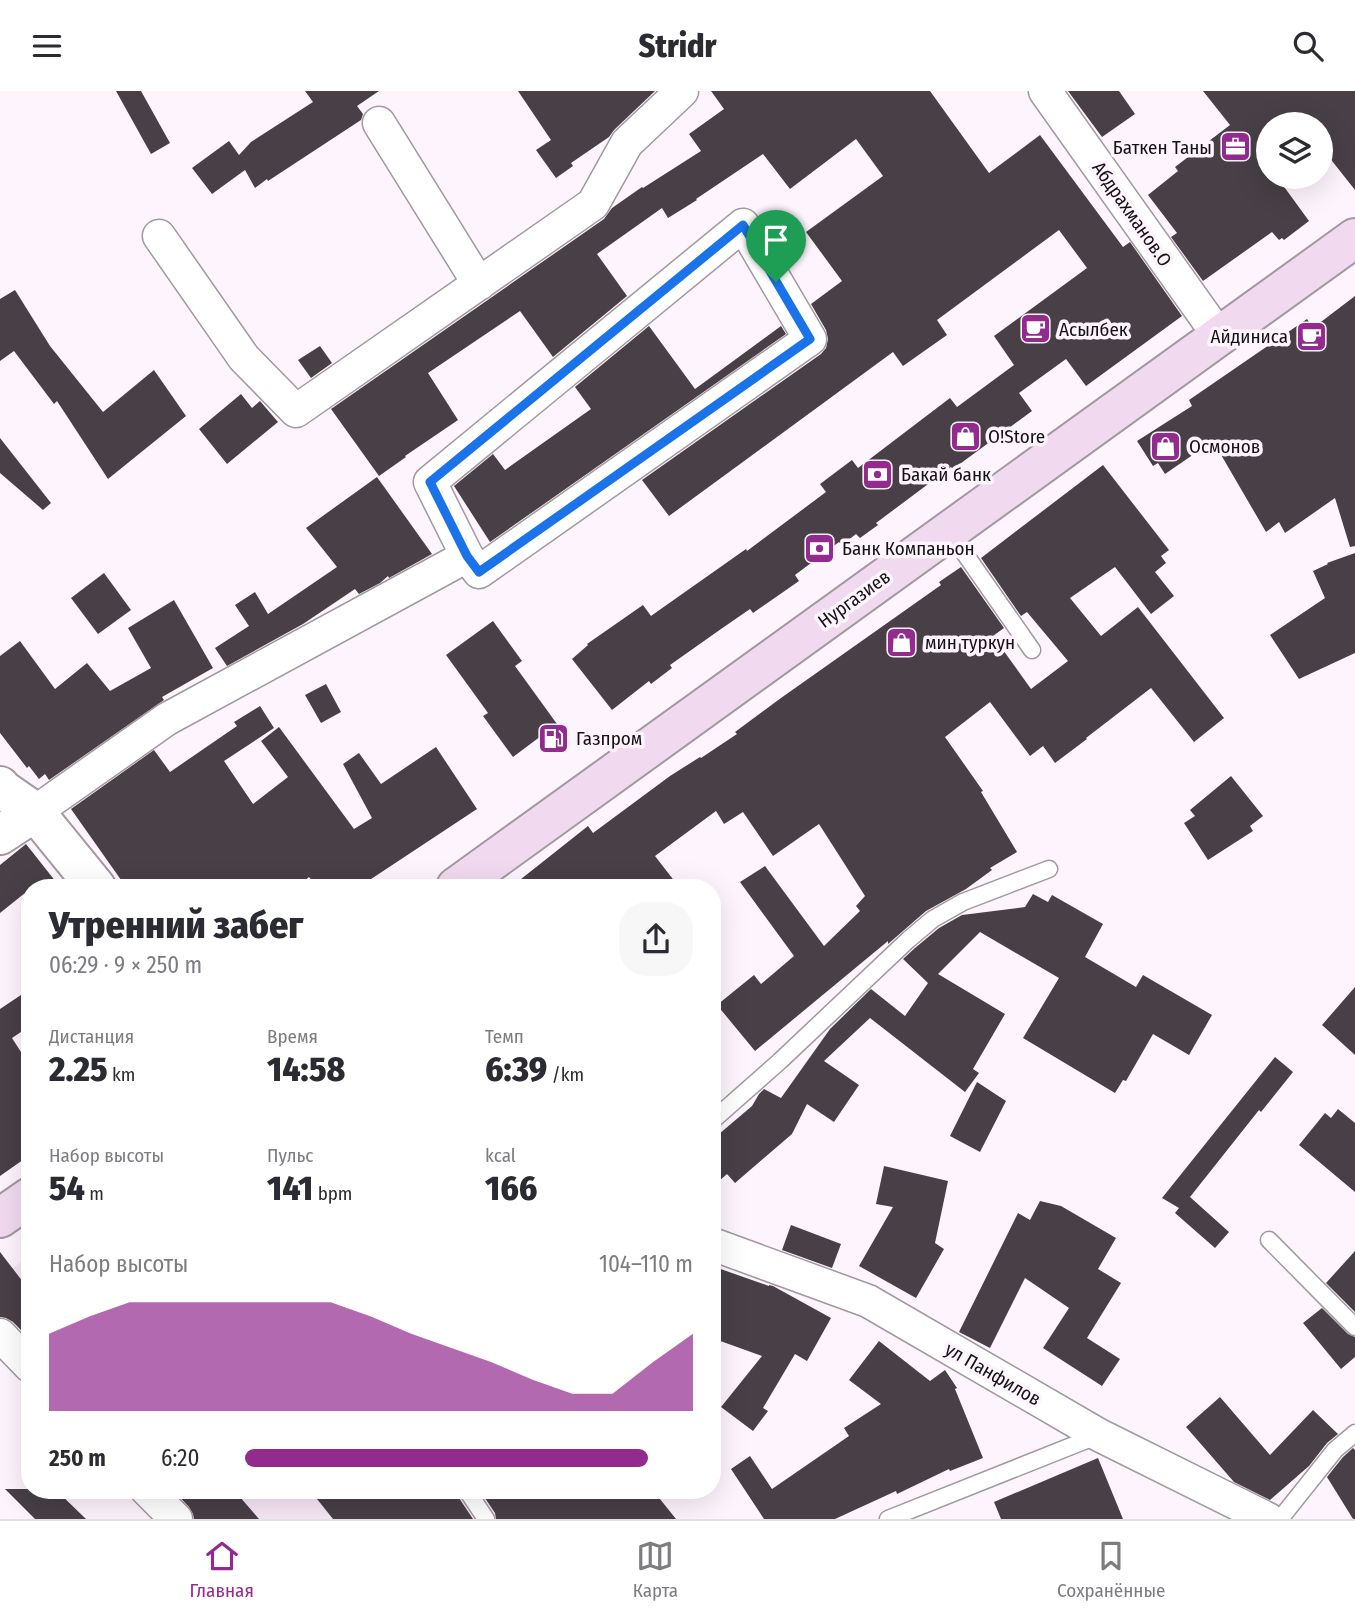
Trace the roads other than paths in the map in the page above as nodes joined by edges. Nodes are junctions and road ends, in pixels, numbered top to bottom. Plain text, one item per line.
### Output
1 (682, 91) edge
2 (1045, 91) edge
3 (379, 123) dead end
4 (159, 236) dead end
5 (1355, 238) edge
6 (479, 284) junction
7 (1219, 336) junction
8 (949, 531) junction
9 (467, 556) junction
10 (1032, 650) dead end
11 (0, 786) edge
12 (35, 812) junction
13 (0, 835) edge
14 (1049, 869) dead end
15 (89, 879) edge
16 (467, 879) edge
17 (721, 1113) edge
18 (21, 1203) edge
19 (0, 1218) edge
20 (1269, 1240) dead end
21 (721, 1247) edge
22 (1355, 1327) edge
23 (0, 1335) edge
24 (21, 1357) edge
25 (1355, 1433) edge
26 (1098, 1435) junction
27 (473, 1499) edge
28 (486, 1519) edge
29 (888, 1519) edge
30 (1268, 1519) edge
31 (1280, 1519) edge

1 - 6 street
2 - 7 street, Абдрахманов.О
3 - 6 street
4 - 6 street
5 - 7 main road, Нургазиев
7 - 8 main road, Нургазиев
8 - 10 lane
8 - 16 main road, Нургазиев
9 - 9 street
9 - 12 street
11 - 12 street
12 - 13 street
12 - 15 street
14 - 17 lane
18 - 19 main road
20 - 22 lane
21 - 26 street, ул Панфилов
23 - 24 street
25 - 31 lane
26 - 29 lane
26 - 30 street, ул Панфилов
27 - 28 lane

